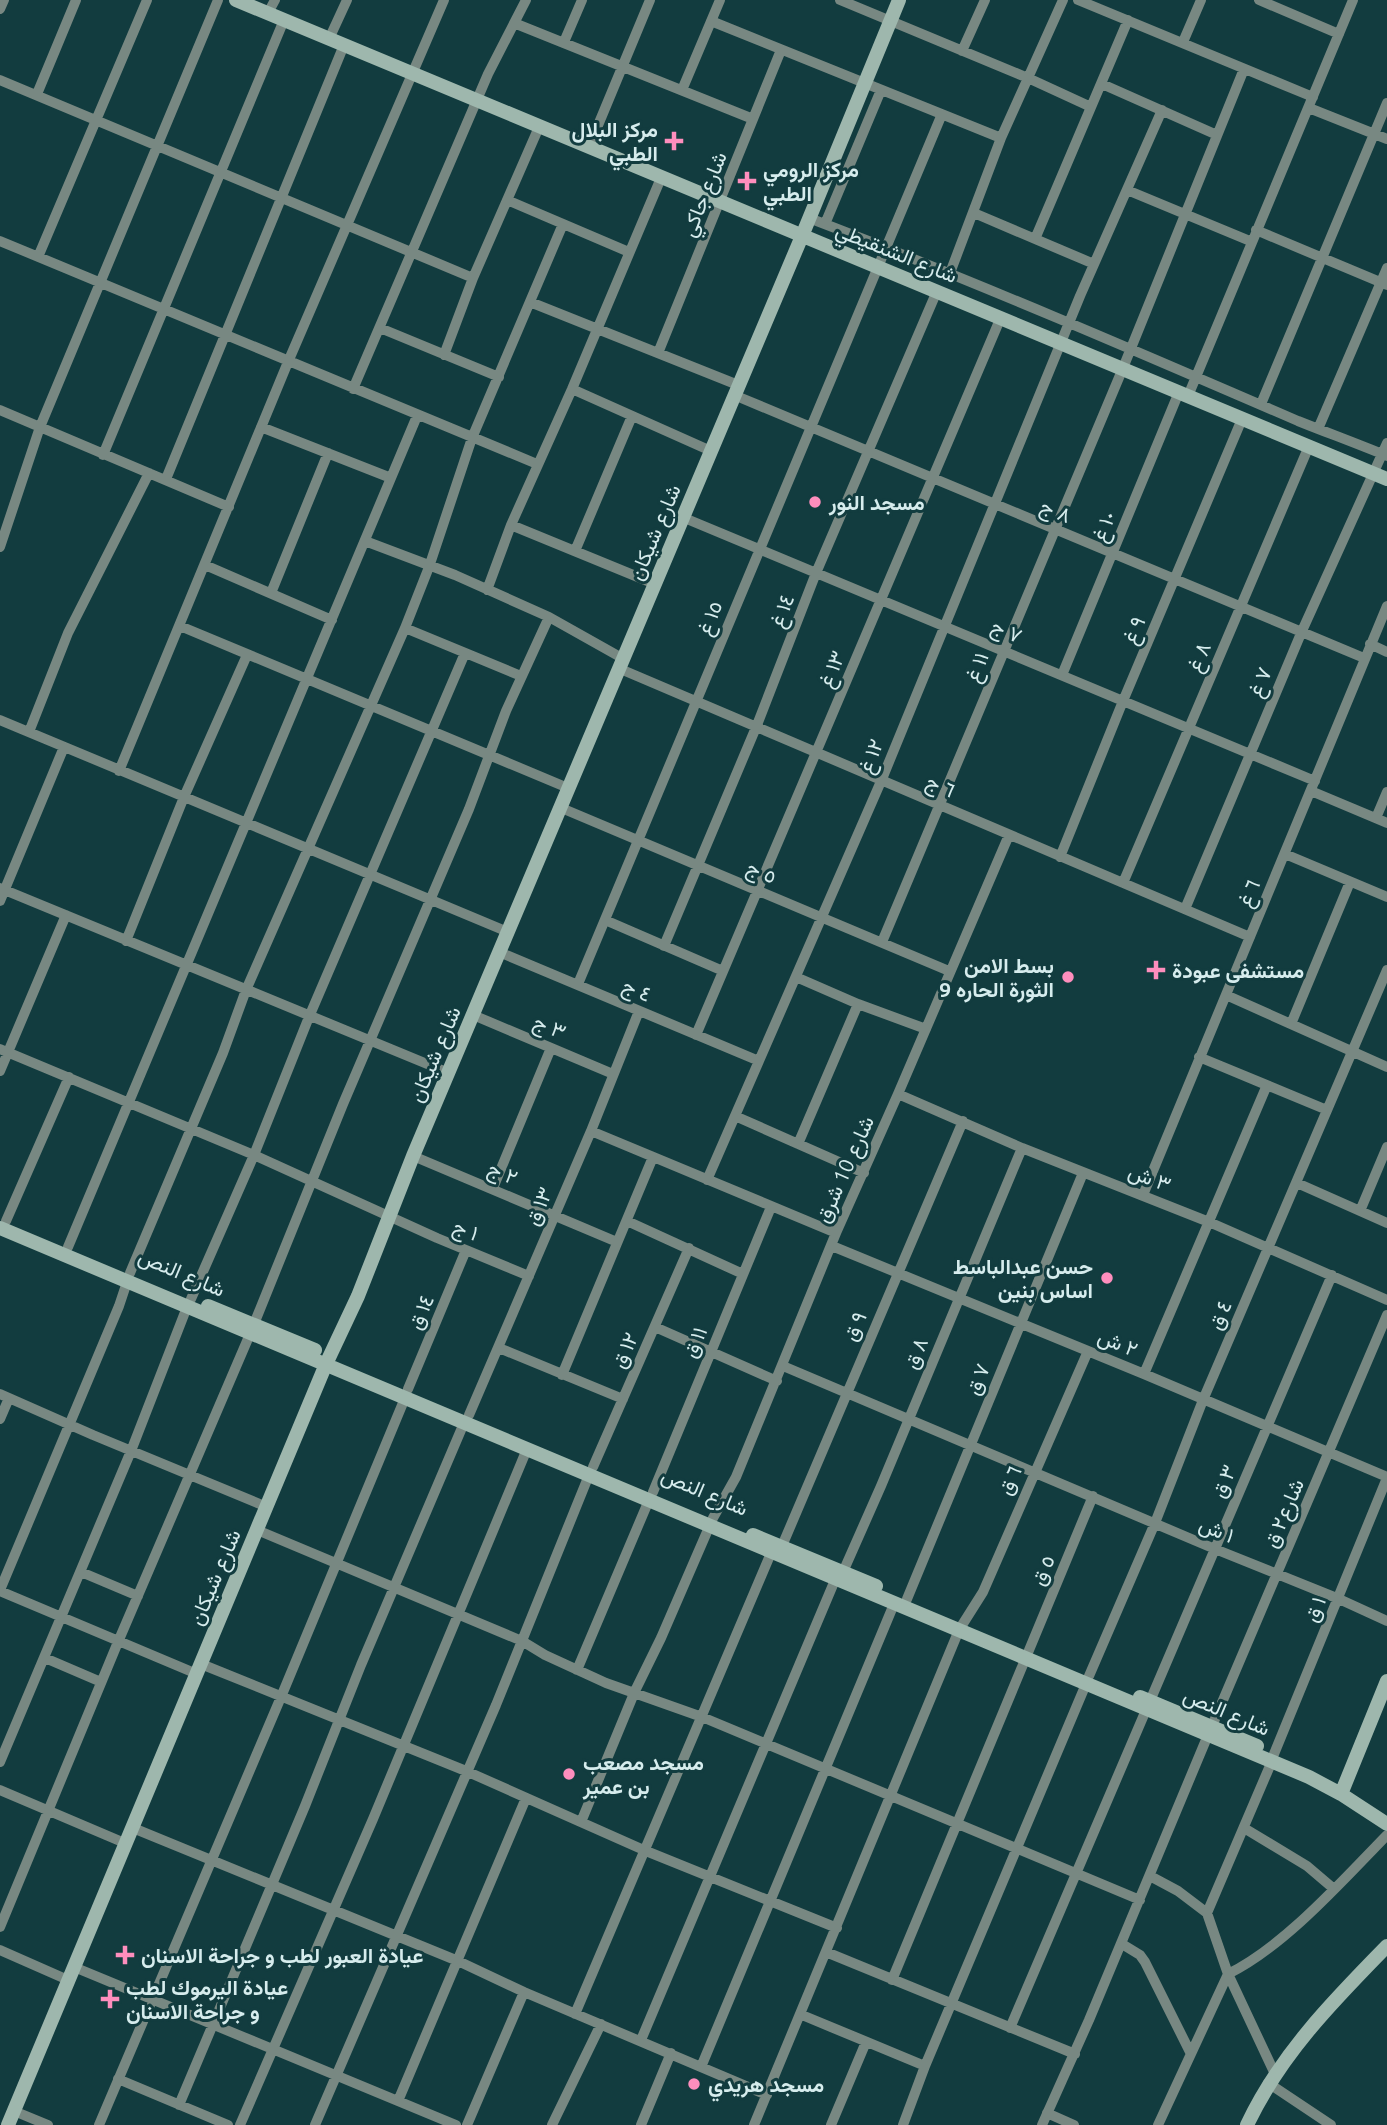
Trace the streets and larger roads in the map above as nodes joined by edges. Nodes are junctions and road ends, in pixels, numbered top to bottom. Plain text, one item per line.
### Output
1 (4, 0) edge
2 (76, 0) edge
3 (147, 0) edge
4 (218, 0) edge
5 (236, 0) edge
6 (347, 0) edge
7 (444, 0) edge
8 (526, 0) edge
9 (582, 0) edge
10 (649, 0) edge
11 (720, 0) edge
12 (840, 0) edge
13 (899, 0) edge
14 (985, 0) edge
15 (1063, 0) edge
16 (1078, 0) edge
17 (1201, 0) edge
18 (1259, 0) edge
19 (1353, 0) edge
20 (1276, 3) edge
21 (271, 7) edge
22 (0, 9) edge
23 (284, 20) junction
24 (1128, 20) junction
25 (711, 21) junction
26 (890, 21) junction
27 (514, 23) junction
28 (1339, 34) junction
29 (329, 39) junction
30 (564, 42) junction
31 (1183, 42) junction
32 (344, 45) junction
33 (781, 50) junction
34 (962, 51) junction
35 (622, 65) junction
36 (1244, 69) junction
37 (411, 73) junction
38 (1028, 78) junction
39 (0, 80) edge
40 (864, 83) junction
41 (1102, 84) junction
42 (682, 90) junction
43 (881, 90) junction
44 (37, 94) junction
45 (476, 101) junction
46 (1311, 102) junction
47 (1387, 103) edge
48 (1091, 107) junction
49 (1162, 110) junction
50 (942, 114) junction
51 (754, 119) junction
52 (97, 120) junction
53 (538, 127) junction
54 (1374, 134) junction
55 (1217, 135) junction
56 (1001, 138) junction
57 (1387, 139) edge
58 (157, 145) junction
59 (589, 148) junction
60 (221, 172) junction
61 (661, 178) junction
62 (1127, 190) junction
63 (281, 196) junction
64 (507, 200) junction
65 (721, 202) junction
66 (974, 213) junction
67 (1185, 214) junction
68 (809, 218) junction
69 (563, 224) junction
70 (825, 224) junction
71 (346, 226) junction
72 (1256, 230) junction
73 (802, 236) junction
74 (1035, 239) junction
75 (0, 241) edge
76 (1250, 241) junction
77 (886, 247) junction
78 (629, 252) junction
79 (412, 253) junction
80 (38, 257) junction
81 (1323, 257) junction
82 (1094, 264) junction
83 (877, 266) junction
84 (1387, 268) edge
85 (950, 273) junction
86 (473, 278) junction
87 (100, 283) junction
88 (1384, 283) edge
89 (937, 291) junction
90 (530, 302) junction
91 (164, 310) junction
92 (1001, 317) junction
93 (1068, 323) junction
94 (380, 328) junction
95 (596, 328) junction
96 (224, 335) junction
97 (1060, 343) junction
98 (1130, 348) junction
99 (658, 353) junction
100 (444, 355) junction
101 (288, 362) junction
102 (1123, 368) junction
103 (1195, 375) junction
104 (499, 377) junction
105 (353, 389) junction
106 (572, 389) junction
107 (736, 391) junction
108 (1183, 394) junction
109 (1261, 404) junction
110 (0, 410) edge
111 (417, 416) junction
112 (632, 416) junction
113 (1242, 419) junction
114 (1300, 421) junction
115 (261, 427) junction
116 (40, 428) junction
117 (810, 428) junction
118 (1318, 429) junction
119 (472, 438) junction
120 (1292, 440) junction
121 (1387, 443) edge
122 (1309, 446) junction
123 (711, 451) junction
124 (869, 452) junction
125 (328, 453) junction
126 (103, 454) junction
127 (1385, 455) edge
128 (537, 464) junction
129 (149, 473) junction
130 (1373, 474) junction
131 (391, 478) junction
132 (932, 478) junction
133 (166, 480) junction
134 (1387, 480) edge
135 (994, 505) junction
136 (229, 507) junction
137 (682, 517) junction
138 (511, 525) junction
139 (1054, 530) junction
140 (365, 541) junction
141 (0, 547) edge
142 (759, 549) junction
143 (575, 551) junction
144 (1113, 553) junction
145 (205, 565) junction
146 (429, 567) junction
147 (816, 573) junction
148 (1177, 579) junction
149 (655, 584) junction
150 (487, 590) junction
151 (271, 593) junction
152 (881, 600) junction
153 (1240, 605) junction
154 (1387, 606) edge
155 (549, 617) junction
156 (332, 620) junction
157 (943, 625) junction
158 (180, 626) junction
159 (405, 628) junction
160 (1302, 631) junction
161 (1370, 644) junction
162 (1004, 650) junction
163 (1387, 652) edge
164 (465, 653) junction
165 (247, 655) junction
166 (1364, 658) junction
167 (620, 663) junction
168 (1062, 675) junction
169 (522, 676) junction
170 (307, 680) junction
171 (697, 701) junction
172 (1123, 701) junction
173 (371, 706) junction
174 (0, 720) edge
175 (757, 725) junction
176 (1188, 729) junction
177 (29, 732) junction
178 (432, 732) junction
179 (64, 747) junction
180 (816, 751) junction
181 (1249, 754) junction
182 (490, 755) junction
183 (119, 771) junction
184 (881, 779) junction
185 (1313, 786) junction
186 (568, 788) junction
187 (1387, 792) edge
188 (184, 797) junction
189 (940, 806) junction
190 (559, 807) junction
191 (1377, 818) junction
192 (1387, 823) edge
193 (246, 824) junction
194 (1009, 835) junction
195 (640, 839) junction
196 (310, 849) junction
197 (1285, 854) junction
198 (1060, 856) junction
199 (696, 865) junction
200 (371, 874) junction
201 (1350, 882) junction
202 (1123, 883) junction
203 (2, 889) edge
204 (759, 890) junction
205 (1387, 898) edge
206 (431, 900) junction
207 (0, 901) edge
208 (1185, 909) junction
209 (66, 915) junction
210 (821, 917) junction
211 (605, 920) junction
212 (508, 932) junction
213 (1250, 937) junction
214 (126, 941) junction
215 (882, 942) junction
216 (664, 946) junction
217 (499, 952) junction
218 (185, 966) junction
219 (1387, 970) edge
220 (723, 971) junction
221 (949, 971) junction
222 (796, 977) junction
223 (578, 984) junction
224 (246, 990) junction
225 (1226, 995) junction
226 (858, 1004) junction
227 (639, 1011) junction
228 (473, 1016) junction
229 (309, 1017) junction
230 (1291, 1024) junction
231 (926, 1029) junction
232 (696, 1035) junction
233 (370, 1042) junction
234 (551, 1048) junction
235 (4, 1050) edge
236 (1352, 1051) junction
237 (1199, 1057) junction
238 (759, 1061) junction
239 (1387, 1067) edge
240 (0, 1071) edge
241 (449, 1073) junction
242 (612, 1074) junction
243 (69, 1077) junction
244 (1267, 1085) junction
245 (898, 1094) junction
246 (129, 1104) junction
247 (1327, 1110) junction
248 (735, 1116) junction
249 (963, 1121) junction
250 (190, 1128) junction
251 (590, 1131) junction
252 (799, 1144) junction
253 (1387, 1147) edge
254 (1022, 1148) junction
255 (254, 1154) junction
256 (413, 1156) junction
257 (653, 1157) junction
258 (864, 1173) junction
259 (1083, 1173) junction
260 (313, 1180) junction
261 (707, 1180) junction
262 (1297, 1183) junction
263 (493, 1188) junction
264 (1143, 1195) junction
265 (771, 1207) junction
266 (1360, 1211) junction
267 (389, 1215) junction
268 (555, 1216) junction
269 (627, 1221) junction
270 (1209, 1222) junction
271 (1387, 1223) edge
272 (2, 1227) edge
273 (836, 1233) junction
274 (617, 1242) junction
275 (832, 1246) junction
276 (68, 1247) junction
277 (689, 1248) junction
278 (1269, 1248) junction
279 (466, 1250) junction
280 (898, 1271) junction
281 (743, 1274) junction
282 (1332, 1275) junction
283 (529, 1276) junction
284 (129, 1277) junction
285 (958, 1296) junction
286 (1387, 1300) edge
287 (189, 1303) junction
288 (1387, 1315) edge
289 (1021, 1323) junction
290 (655, 1327) junction
291 (252, 1329) junction
292 (499, 1348) junction
293 (1088, 1350) junction
294 (711, 1351) junction
295 (328, 1360) junction
296 (783, 1366) junction
297 (1144, 1374) junction
298 (562, 1375) junction
299 (777, 1381) junction
300 (406, 1394) junction
301 (846, 1395) junction
302 (5, 1396) edge
303 (623, 1399) junction
304 (1203, 1400) junction
305 (0, 1419) edge
306 (467, 1419) junction
307 (908, 1419) junction
308 (70, 1424) junction
309 (1267, 1427) junction
310 (971, 1445) junction
311 (527, 1448) junction
312 (131, 1451) junction
313 (1329, 1453) junction
314 (591, 1471) junction
315 (1033, 1472) junction
316 (190, 1475) junction
317 (1387, 1478) edge
318 (651, 1496) junction
319 (1093, 1496) junction
320 (267, 1507) junction
321 (711, 1522) junction
322 (1155, 1523) junction
323 (257, 1530) junction
324 (1215, 1549) junction
325 (776, 1550) junction
326 (335, 1563) junction
327 (81, 1572) junction
328 (1278, 1574) junction
329 (839, 1576) junction
330 (394, 1588) junction
331 (0, 1590) edge
332 (138, 1596) junction
333 (1339, 1599) junction
334 (900, 1602) junction
335 (458, 1613) junction
336 (61, 1617) junction
337 (1387, 1621) edge
338 (962, 1627) junction
339 (522, 1641) junction
340 (118, 1642) junction
341 (1027, 1655) junction
342 (45, 1658) junction
343 (199, 1669) junction
344 (577, 1670) junction
345 (1087, 1680) junction
346 (101, 1682) junction
347 (1386, 1687) edge
348 (635, 1691) junction
349 (281, 1697) junction
350 (1148, 1705) junction
351 (702, 1717) junction
352 (340, 1720) junction
353 (1210, 1731) junction
354 (766, 1743) junction
355 (403, 1747) junction
356 (1273, 1757) junction
357 (0, 1762) edge
358 (826, 1769) junction
359 (466, 1771) junction
360 (0, 1790) edge
361 (1342, 1790) junction
362 (891, 1796) junction
363 (526, 1798) junction
364 (49, 1810) junction
365 (1387, 1814) edge
366 (581, 1822) junction
367 (957, 1824) junction
368 (1387, 1824) edge
369 (133, 1828) junction
370 (1244, 1828) junction
371 (1387, 1835) edge
372 (127, 1844) junction
373 (1016, 1848) junction
374 (646, 1851) junction
375 (211, 1861) junction
376 (1076, 1871) junction
377 (709, 1876) junction
378 (1150, 1876) junction
379 (270, 1884) junction
380 (1334, 1889) junction
381 (1140, 1899) junction
382 (770, 1901) junction
383 (333, 1910) junction
384 (1207, 1913) junction
385 (0, 1927) edge
386 (837, 1928) junction
387 (396, 1936) junction
388 (1122, 1944) junction
389 (1387, 1946) edge
390 (0, 1950) edge
391 (826, 1952) junction
392 (458, 1961) junction
393 (71, 1973) junction
394 (1228, 1974) junction
395 (891, 1980) junction
396 (524, 1992) junction
397 (152, 1999) junction
398 (953, 2003) junction
399 (575, 2014) junction
400 (802, 2015) junction
401 (213, 2024) junction
402 (601, 2024) junction
403 (1010, 2028) junction
404 (641, 2040) junction
405 (866, 2042) junction
406 (274, 2049) junction
407 (1190, 2052) junction
408 (671, 2053) junction
409 (1075, 2054) junction
410 (925, 2066) junction
411 (701, 2067) junction
412 (337, 2074) junction
413 (1272, 2078) junction
414 (118, 2079) junction
415 (767, 2095) junction
416 (398, 2101) junction
417 (179, 2105) junction
418 (1047, 2113) junction
419 (8, 2119) edge
420 (47, 2125) edge
421 (99, 2125) edge
422 (228, 2125) edge
423 (240, 2125) edge
424 (315, 2125) edge
425 (456, 2125) edge
426 (467, 2125) edge
427 (552, 2125) edge
428 (641, 2125) edge
429 (754, 2125) edge
430 (831, 2125) edge
431 (903, 2125) edge
432 (1042, 2125) edge
433 (1074, 2125) edge
434 (1158, 2125) edge
435 (1247, 2125) edge
436 (1332, 2125) edge

1 - 22 street
2 - 44 street
3 - 52 street
4 - 58 street
5 - 21 street, شارع الشنقيطي
6 - 29 street
7 - 37 street
8 - 27 street
9 - 30 street
10 - 35 street
11 - 25 street
12 - 26 street
13 - 26 street, شارع شيكان
14 - 34 street
15 - 38 street
16 - 24 street
17 - 31 street
18 - 20 street
19 - 28 street, ١٠ غ
20 - 28 street
21 - 23 street, شارع الشنقيطي
23 - 29 street, شارع الشنقيطي
23 - 60 street
24 - 31 street
24 - 41 street
25 - 33 street
25 - 42 street
26 - 34 street
26 - 40 street, شارع شيكان
27 - 30 street
27 - 45 street
28 - 46 street, ١٠ غ
29 - 32 street, شارع الشنقيطي
30 - 35 street
31 - 36 street
32 - 37 street, شارع الشنقيطي
32 - 63 street
33 - 40 street
33 - 51 street, شارع جاكي
34 - 38 street
35 - 42 street
35 - 59 street
36 - 46 street
36 - 55 street, ١١ غ
37 - 45 street, شارع الشنقيطي
37 - 71 street
38 - 48 street
38 - 56 street
39 - 44 street
40 - 43 street
40 - 68 street, شارع شيكان
41 - 48 street
41 - 49 street
42 - 51 street
43 - 50 street
43 - 70 street
44 - 52 street
45 - 53 street, شارع الشنقيطي
45 - 79 street
46 - 54 street
46 - 72 street, ١٠ غ
47 - 54 street
48 - 74 street
49 - 55 street
49 - 62 street, ١٢ غ
50 - 56 street
50 - 77 street, ١٥ غ
51 - 65 street, شارع جاكي
52 - 58 street
52 - 80 street
53 - 59 street, شارع الشنقيطي
53 - 64 street
54 - 57 street
54 - 81 street
55 - 67 street, ١١ غ
56 - 66 street
58 - 60 street
58 - 87 street
59 - 61 street, شارع الشنقيطي
60 - 63 street
60 - 91 street
61 - 65 street, شارع الشنقيطي
61 - 78 street
62 - 67 street
62 - 82 street, ١٢ غ
63 - 71 street
63 - 96 street
64 - 69 street
64 - 86 street
65 - 73 street, شارع الشنقيطي
65 - 99 street, شارع جاكي
66 - 74 street
66 - 85 street
67 - 76 street
67 - 98 street, ١١ غ
68 - 70 street
68 - 73 street, شارع شيكان
69 - 78 street
69 - 90 street
70 - 77 street
71 - 79 street
71 - 101 street
72 - 76 street, ١٠ غ
72 - 81 street
73 - 83 street, شارع الشنقيطي
73 - 107 street, شارع شيكان
74 - 82 street
75 - 80 street
76 - 103 street, ١٠ غ
77 - 83 street, ١٥ غ
77 - 85 street
78 - 95 street
79 - 86 street
79 - 94 street
80 - 87 street
81 - 88 street
81 - 109 street
82 - 93 street, ١٢ غ
83 - 89 street, شارع الشنقيطي
83 - 117 street, ١٥ غ
84 - 88 street
85 - 93 street
86 - 100 street
87 - 91 street
87 - 116 street
88 - 118 street
89 - 92 street, شارع الشنقيطي
89 - 124 street, ١٤ غ
90 - 95 street, ٨ ج
90 - 104 street
91 - 96 street
91 - 126 street
92 - 97 street, شارع الشنقيطي
92 - 132 street, ١٣ غ
93 - 97 street, ١٢ غ
93 - 98 street
94 - 100 street
94 - 105 street
95 - 99 street, ٨ ج
95 - 106 street
96 - 101 street
96 - 133 street
97 - 102 street, شارع الشنقيطي
97 - 135 street, ١٢ غ
98 - 102 street, ١١ غ
98 - 103 street
99 - 107 street, ٨ ج
100 - 104 street
101 - 105 street
101 - 115 street
102 - 108 street, شارع الشنقيطي
102 - 139 street, ١١ غ
103 - 108 street, ١٠ غ
103 - 109 street
104 - 119 street
105 - 111 street
106 - 112 street
106 - 128 street
107 - 117 street, ٨ ج
107 - 123 street, شارع شيكان
108 - 113 street, شارع الشنقيطي
108 - 144 street, ١٠ غ
109 - 114 street
110 - 116 street
111 - 119 street
111 - 131 street
112 - 123 street
112 - 143 street
113 - 120 street, شارع الشنقيطي
113 - 148 street, ٩ غ
114 - 118 street
114 - 120 street
115 - 125 street
115 - 136 street
116 - 126 street
116 - 141 street
117 - 124 street, ٨ ج
117 - 142 street, ١٥ غ
118 - 127 street
119 - 128 street
119 - 146 street
120 - 122 street, شارع الشنقيطي
121 - 127 street, ٧ غ
122 - 130 street, شارع الشنقيطي
122 - 153 street, ٨ غ
123 - 137 street, شارع شيكان
124 - 132 street, ٨ ج
124 - 147 street, ١٤ غ
125 - 131 street
125 - 151 street
126 - 129 street
127 - 130 street, ٧ غ
128 - 138 street
129 - 133 street
129 - 177 street
130 - 134 street, شارع الشنقيطي
130 - 160 street, ٧ غ
131 - 140 street
132 - 135 street, ٨ ج
132 - 152 street, ١٣ غ
133 - 136 street
135 - 139 street, ٨ ج
135 - 157 street, ١٢ غ
136 - 145 street
137 - 142 street, ٧ ج
137 - 149 street, شارع شيكان
138 - 143 street
138 - 150 street
139 - 144 street, ٨ ج
139 - 162 street, ١١ غ
140 - 146 street, ٦ ج
140 - 156 street
142 - 147 street, ٧ ج
142 - 171 street, ١٥ غ
143 - 149 street
144 - 148 street, ٨ ج
144 - 168 street, ١٠ غ
145 - 151 street
145 - 158 street
146 - 150 street, ٦ ج
146 - 159 street
147 - 152 street, ٧ ج
147 - 175 street, ١٤ غ
148 - 153 street, ٨ ج
148 - 172 street, ٩ غ
149 - 167 street, شارع شيكان
150 - 155 street, ٦ ج
151 - 156 street
152 - 157 street, ٧ ج
152 - 180 street, ١٣ غ
153 - 160 street, ٨ ج
153 - 176 street, ٨ غ
154 - 161 street, ٦ غ
155 - 167 street, ٦ ج
155 - 169 street
156 - 170 street
157 - 162 street, ٧ ج
157 - 184 street, ١٢ غ
158 - 165 street
158 - 183 street
159 - 164 street
159 - 173 street
160 - 166 street, ٨ ج
160 - 181 street, ٧ غ
161 - 163 street
161 - 166 street, ٦ غ
162 - 168 street, ٧ ج
162 - 189 street, ١١ غ
164 - 169 street
164 - 178 street
165 - 170 street
165 - 188 street
166 - 185 street, ٦ غ
167 - 171 street, ٦ ج
167 - 186 street, شارع شيكان
168 - 172 street, ٧ ج
169 - 182 street
170 - 173 street
170 - 193 street
171 - 175 street, ٦ ج
171 - 195 street, ١٥ غ
172 - 176 street, ٧ ج
172 - 198 street, ٩ غ
173 - 178 street
173 - 196 street
174 - 177 street
175 - 180 street, ٦ ج
175 - 199 street, ١٤ غ
176 - 181 street, ٧ ج
176 - 202 street, ٨ غ
177 - 179 street
178 - 182 street
178 - 200 street
179 - 183 street
179 - 203 street
180 - 184 street, ٦ ج
180 - 204 street, ١٣ غ
181 - 185 street, ٧ ج
181 - 208 street, ٧ غ
182 - 186 street
182 - 206 street
183 - 188 street
184 - 189 street, ٦ ج
184 - 210 street, ١٢ غ
185 - 191 street, ٧ ج
185 - 197 street, ٦ غ
186 - 190 street, شارع شيكان
187 - 191 street
188 - 193 street
188 - 214 street
189 - 194 street, ٦ ج
189 - 215 street, ١١ غ
190 - 195 street, ٥ ج
190 - 212 street, شارع شيكان
191 - 192 street, ٧ ج
193 - 196 street
193 - 218 street
194 - 198 street, ٦ ج
194 - 221 street, شارع 10 شرق
195 - 199 street, ٥ ج
195 - 211 street, ١٥ غ
196 - 200 street
196 - 224 street
197 - 201 street
197 - 213 street, ٦ غ
198 - 202 street, ٦ ج
199 - 204 street, ٥ ج
199 - 216 street, ١٤ غ
200 - 206 street
200 - 229 street
201 - 205 street
201 - 230 street
202 - 208 street, ٦ ج
203 - 207 street
203 - 209 street
204 - 210 street, ٥ ج
204 - 220 street, ١٣ غ
206 - 212 street
206 - 233 street
208 - 213 street, ٦ ج
209 - 214 street
209 - 235 street
210 - 215 street, ٥ ج
210 - 222 street, ١٢ غ
211 - 216 street
211 - 223 street, ١٥ غ
212 - 217 street, شارع شيكان
213 - 225 street, ٦ غ
214 - 218 street
215 - 221 street, ٥ ج
216 - 220 street
217 - 223 street, ٤ ج
217 - 228 street, شارع شيكان
218 - 224 street
218 - 246 street
219 - 236 street, ٤ ق
220 - 232 street, ١٣ غ
221 - 231 street, شارع 10 شرق
222 - 226 street
222 - 238 street, ١٢ غ
223 - 227 street, ٤ ج
224 - 229 street
224 - 250 street
225 - 230 street
225 - 237 street, ٦ غ
226 - 231 street
226 - 252 street
227 - 232 street, ٤ ج
227 - 242 street, ١٣ ق
228 - 234 street, ٣ ج
228 - 241 street, شارع شيكان
229 - 233 street
229 - 255 street
230 - 236 street
231 - 245 street, شارع 10 شرق
232 - 238 street, ٤ ج
233 - 241 street
233 - 260 street
234 - 242 street, ٣ ج
234 - 263 street
235 - 240 street
235 - 243 street, ١ ج
236 - 239 street
236 - 247 street, ٤ ق
237 - 244 street
237 - 264 street, ٦ غ
238 - 248 street, ١٢ غ
241 - 256 street, شارع شيكان
242 - 251 street, ١٣ ق
243 - 246 street, ١ ج
243 - 272 street
244 - 247 street
244 - 270 street
245 - 249 street, ٣ ش
245 - 258 street, شارع 10 شرق
246 - 250 street, ١ ج
246 - 276 street
247 - 262 street, ٤ ق
248 - 252 street
248 - 261 street, ١٢ غ
249 - 254 street, ٣ ش
249 - 280 street, ٩ ق
250 - 255 street, ١ ج
250 - 284 street
251 - 257 street
251 - 268 street, ١٣ ق
252 - 258 street
253 - 266 street
254 - 259 street, ٣ ش
254 - 285 street, ٨ ق
255 - 260 street, ١ ج
255 - 287 street
256 - 263 street, ٢ ج
256 - 267 street, شارع شيكان
257 - 261 street
257 - 269 street
258 - 273 street, شارع 10 شرق
259 - 264 street, ٣ ش
259 - 289 street, ٧ ق
260 - 267 street, ١ ج
260 - 291 street
261 - 265 street
262 - 266 street
262 - 278 street, ٤ ق
263 - 268 street, ٢ ج
264 - 270 street, ٣ ش
265 - 273 street
265 - 281 street, ١١ ق
266 - 271 street
267 - 279 street, ١ ج
267 - 295 street, شارع شيكان
268 - 274 street, ٢ ج
268 - 283 street, ١٣ ق
269 - 274 street
269 - 277 street
270 - 278 street, ٣ ش
270 - 297 street
272 - 276 street, شارع النص
272 - 284 street, شارع النص
273 - 275 street, شارع 10 شرق
274 - 298 street
275 - 280 street, ٢ ش
275 - 296 street, شارع 10 شرق
276 - 284 street, شارع النص
277 - 281 street
277 - 290 street, ١٢ ق
278 - 282 street, ٣ ش
278 - 304 street, ٤ ق
279 - 283 street, ١ ج
279 - 300 street, ١٤ ق
280 - 285 street, ٢ ش
280 - 301 street, ٩ ق
281 - 294 street, ١١ ق
282 - 286 street, ٣ ش
282 - 309 street, ٣ ق
283 - 292 street, ١٣ ق
284 - 287 street, شارع النص
284 - 308 street
285 - 289 street, ٢ ش
285 - 307 street, ٨ ق
287 - 291 street, شارع النص
287 - 312 street
288 - 313 street, شارع٢ ق
289 - 293 street, ٢ ش
289 - 310 street, ٧ ق
290 - 294 street
290 - 303 street, ١٢ ق
291 - 295 street, شارع النص
291 - 316 street
292 - 298 street
292 - 306 street, ١٣ ق
293 - 297 street, ٢ ش
293 - 315 street, ٦ ق
294 - 299 street
294 - 318 street, ١١ ق
295 - 300 street, شارع النص
295 - 320 street, شارع شيكان
296 - 299 street, شارع 10 شرق
296 - 301 street, ١ ش
297 - 304 street, ٢ ش
298 - 303 street
299 - 321 street, شارع 10 شرق
300 - 306 street, شارع النص
300 - 326 street, ١٤ ق
301 - 307 street, ١ ش
301 - 325 street, ٩ ق
302 - 305 street
302 - 308 street
303 - 314 street, ١٢ ق
304 - 309 street, ٢ ش
304 - 322 street, ٤ ق
306 - 311 street, شارع النص
306 - 314 street, شارع النص
306 - 330 street, ١٣ ق
307 - 310 street, ١ ش
307 - 329 street, ٨ ق
308 - 312 street
308 - 331 street
309 - 313 street, ٢ ش
309 - 324 street, ٣ ق
310 - 315 street, ١ ش
310 - 334 street, ٧ ق
311 - 314 street, شارع النص
311 - 335 street
312 - 316 street
312 - 327 street
313 - 317 street, ٢ ش
313 - 328 street, شارع٢ ق
314 - 318 street, شارع النص
314 - 339 street, ١٢ ق
315 - 319 street, ١ ش
315 - 338 street, ٦ ق
316 - 320 street
316 - 332 street
317 - 333 street, ١ ق
318 - 321 street, شارع النص
318 - 344 street, ١١ ق
319 - 322 street, ١ ش
319 - 341 street, ٥ ق
320 - 323 street, شارع شيكان
321 - 325 street, شارع النص
321 - 348 street, شارع 10 شرق
322 - 324 street, ١ ش
322 - 345 street, ٤ ق
323 - 326 street
323 - 343 street, شارع شيكان
324 - 328 street, ١ ش
324 - 350 street, ٣ ق
325 - 329 street, شارع النص
325 - 351 street, ٩ ق
326 - 330 street
326 - 349 street, ١٤ ق
327 - 332 street
327 - 336 street
328 - 333 street, ١ ش
328 - 353 street, شارع٢ ق
329 - 334 street, شارع النص
329 - 354 street, ٨ ق
330 - 335 street
330 - 352 street, ١٣ ق
331 - 336 street
332 - 340 street
333 - 337 street, ١ ش
333 - 356 street, ١ ق
334 - 338 street, شارع النص
334 - 358 street, ٧ ق
335 - 339 street
335 - 355 street
336 - 340 street
336 - 342 street
338 - 341 street, شارع النص
338 - 362 street, ٦ ق
339 - 344 street
339 - 359 street, ١٢ ق
340 - 343 street
340 - 346 street
341 - 345 street, شارع النص
341 - 367 street, ٥ ق
342 - 346 street
342 - 357 street
343 - 349 street
343 - 369 street, شارع شيكان
344 - 348 street
345 - 350 street, شارع النص
345 - 373 street, ٤ ق
346 - 364 street
347 - 361 street
348 - 351 street
348 - 366 street, شارع 10 شرق
349 - 352 street
349 - 375 street, ١٤ ق
350 - 353 street, شارع النص
350 - 376 street, ٣ ق
351 - 354 street
351 - 374 street, ٩ ق
352 - 355 street
352 - 379 street, ١٣ ق
353 - 356 street, شارع النص
353 - 378 street, شارع٢ ق
354 - 358 street
354 - 377 street, ٨ ق
355 - 359 street
355 - 383 street
356 - 361 street, شارع النص
356 - 361 street, شارع النص
356 - 370 street, ١ ق
358 - 362 street
358 - 382 street, ٧ ق
359 - 363 street
359 - 387 street, ١٢ ق
360 - 364 street
361 - 365 street, شارع النص
361 - 368 street, شارع النص
362 - 367 street
362 - 386 street, ٦ ق
363 - 366 street
363 - 392 street
364 - 372 street
364 - 385 street
366 - 374 street
367 - 373 street
367 - 395 street, ٥ ق
369 - 372 street, شارع شيكان
369 - 375 street
370 - 380 street
370 - 384 street, ١ ق
371 - 380 street
372 - 393 street, شارع شيكان
373 - 376 street
373 - 398 street, ٤ ق
374 - 377 street
374 - 399 street, ٩ ق
375 - 379 street
375 - 397 street, ١٤ ق
376 - 381 street
376 - 403 street, ٣ ق
377 - 382 street
377 - 404 street, ٨ ق
378 - 381 street, شارع٢ ق
378 - 384 street
379 - 383 street
379 - 401 street, ١٣ ق
380 - 394 street
381 - 388 street, شارع٢ ق
382 - 386 street
382 - 411 street, ٧ ق
383 - 387 street
383 - 406 street
384 - 394 street
386 - 391 street, ٦ ق
387 - 392 street
387 - 412 street, ١٢ ق
388 - 407 street
388 - 409 street, شارع٢ ق
389 - 413 street
390 - 393 street
391 - 395 street
391 - 400 street, ٦ ق
392 - 396 street
392 - 416 street
393 - 397 street
393 - 419 street, شارع شيكان
394 - 407 street
394 - 413 street
395 - 398 street
396 - 399 street
396 - 426 street
397 - 401 street
397 - 414 street, ١٤ ق
398 - 403 street
398 - 410 street, ٤ ق
399 - 402 street
400 - 405 street
400 - 415 street, ٦ ق
401 - 406 street
401 - 417 street, ١٣ ق
402 - 404 street
402 - 427 street
403 - 409 street
404 - 408 street
405 - 410 street
405 - 430 street
406 - 412 street
406 - 423 street
407 - 434 street
408 - 411 street
408 - 428 street
409 - 418 street, شارع٢ ق
410 - 431 street, ٤ ق
411 - 415 street
412 - 416 street
412 - 424 street, ١٢ ق
413 - 435 street
413 - 436 street
414 - 417 street
414 - 421 street, ١٤ ق
415 - 429 street, ٦ ق
416 - 425 street
417 - 422 street
418 - 432 street, شارع٢ ق
418 - 433 street
419 - 420 street

